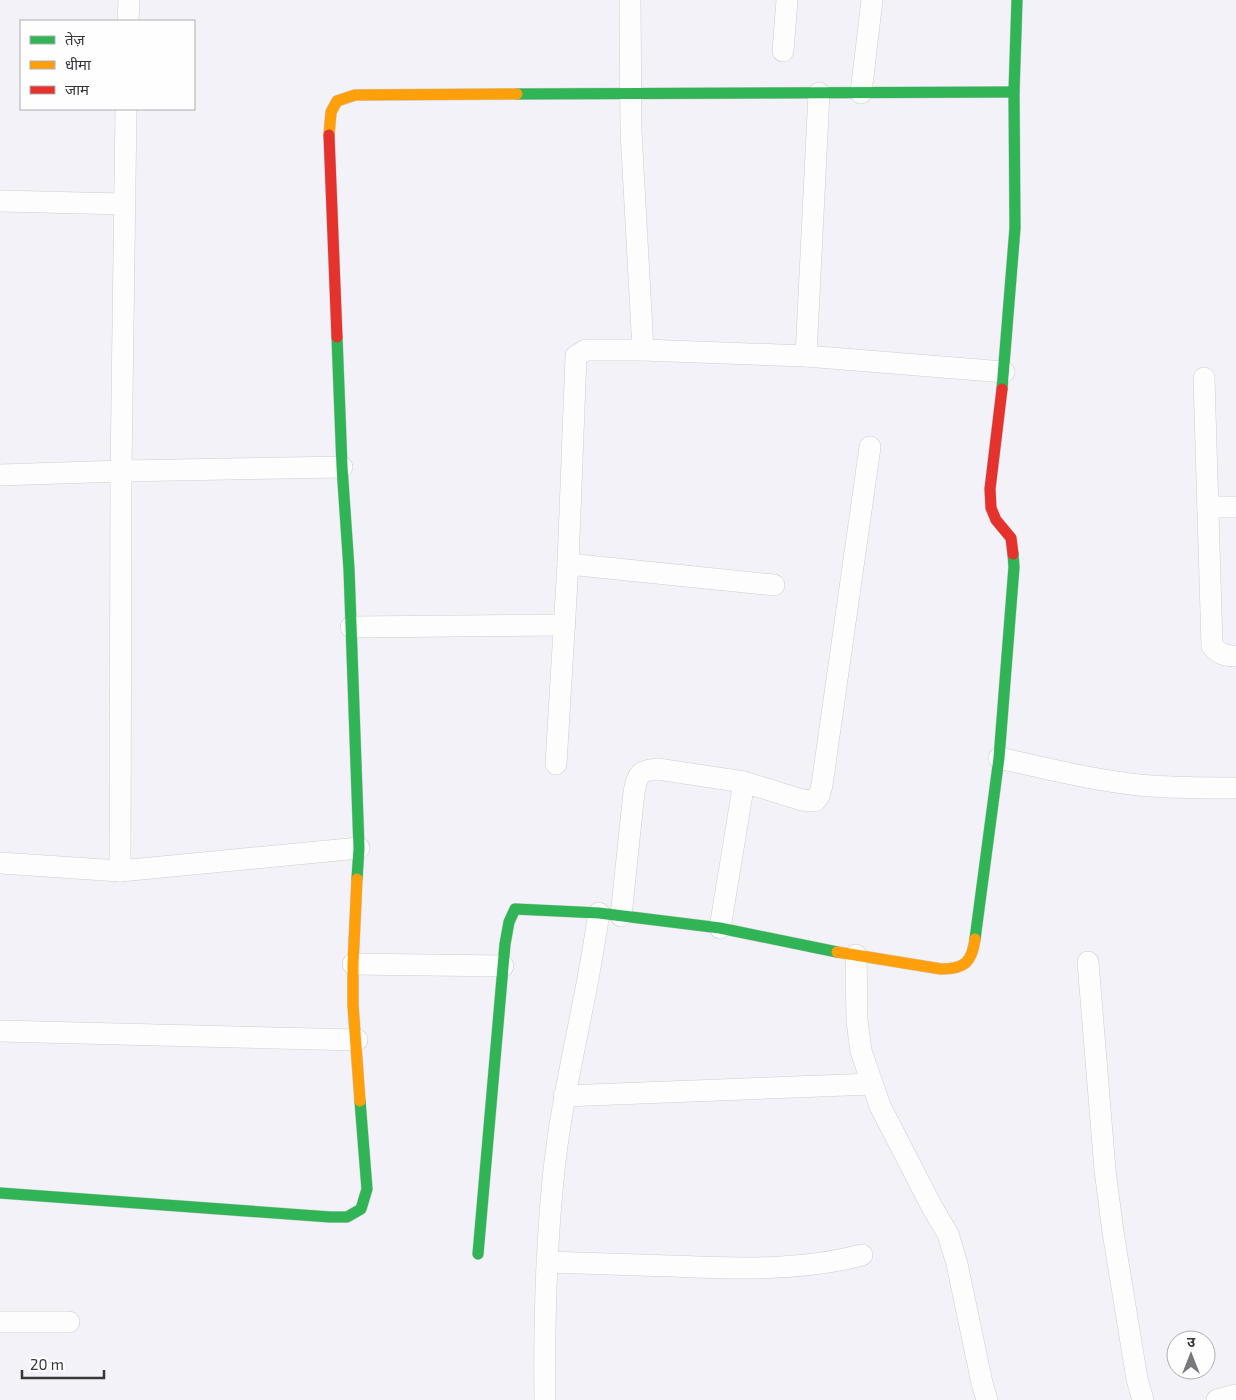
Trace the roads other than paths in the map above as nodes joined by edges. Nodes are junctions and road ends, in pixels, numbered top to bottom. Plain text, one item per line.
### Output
1 (129, 0) edge
2 (630, 0) edge
3 (787, 0) edge
4 (872, 0) edge
5 (1017, 0) edge
6 (128, 20) edge
7 (784, 51) dead end
8 (1014, 92) junction
9 (630, 93) junction
10 (819, 93) junction
11 (861, 93) junction
12 (126, 110) edge
13 (0, 201) edge
14 (124, 204) junction
15 (643, 350) junction
16 (806, 356) junction
17 (1004, 372) junction
18 (1204, 378) dead end
19 (870, 446) dead end
20 (342, 467) junction
21 (121, 471) junction
22 (0, 474) edge
23 (1208, 507) junction
24 (1236, 507) edge
25 (568, 564) junction
26 (774, 585) dead end
27 (564, 625) junction
28 (351, 627) junction
29 (1236, 656) edge
30 (999, 758) junction
31 (556, 764) dead end
32 (744, 782) junction
33 (1236, 788) edge
34 (359, 848) junction
35 (0, 863) edge
36 (120, 871) junction
37 (599, 914) junction
38 (622, 916) junction
39 (720, 928) junction
40 (856, 955) junction
41 (1088, 962) dead end
42 (353, 964) junction
43 (503, 966) junction
44 (0, 1031) edge
45 (357, 1040) junction
46 (872, 1084) junction
47 (564, 1096) junction
48 (0, 1193) edge
49 (478, 1254) dead end
50 (862, 1255) dead end
51 (548, 1262) junction
52 (0, 1322) edge
53 (69, 1322) dead end
54 (1236, 1395) edge
55 (545, 1400) edge
56 (987, 1400) edge
57 (1144, 1400) edge
58 (1216, 1400) edge

1 - 6 street
2 - 9 street
3 - 7 street
4 - 11 street
5 - 8 street
8 - 11 street
8 - 17 street
9 - 10 street
9 - 15 street
9 - 20 street
10 - 11 street
10 - 16 street
12 - 14 street
13 - 14 street
14 - 21 street
15 - 16 street
15 - 25 street
16 - 17 street
17 - 30 street
18 - 23 street
19 - 32 street
20 - 21 street
20 - 28 street
21 - 22 street
21 - 36 street
23 - 24 street
23 - 29 street
25 - 26 street
25 - 27 street
27 - 28 street
27 - 31 street
28 - 34 street
30 - 33 street
30 - 40 street
32 - 38 street
32 - 39 street
34 - 36 street
34 - 42 street
35 - 36 street
37 - 38 street
37 - 43 street
37 - 47 street
38 - 39 street
39 - 40 street
40 - 46 street
41 - 57 street
42 - 43 street
42 - 45 street
43 - 49 street
44 - 45 street
45 - 48 street
46 - 47 street
46 - 56 street
47 - 51 street
50 - 51 street
51 - 55 street
52 - 53 street
54 - 58 street

